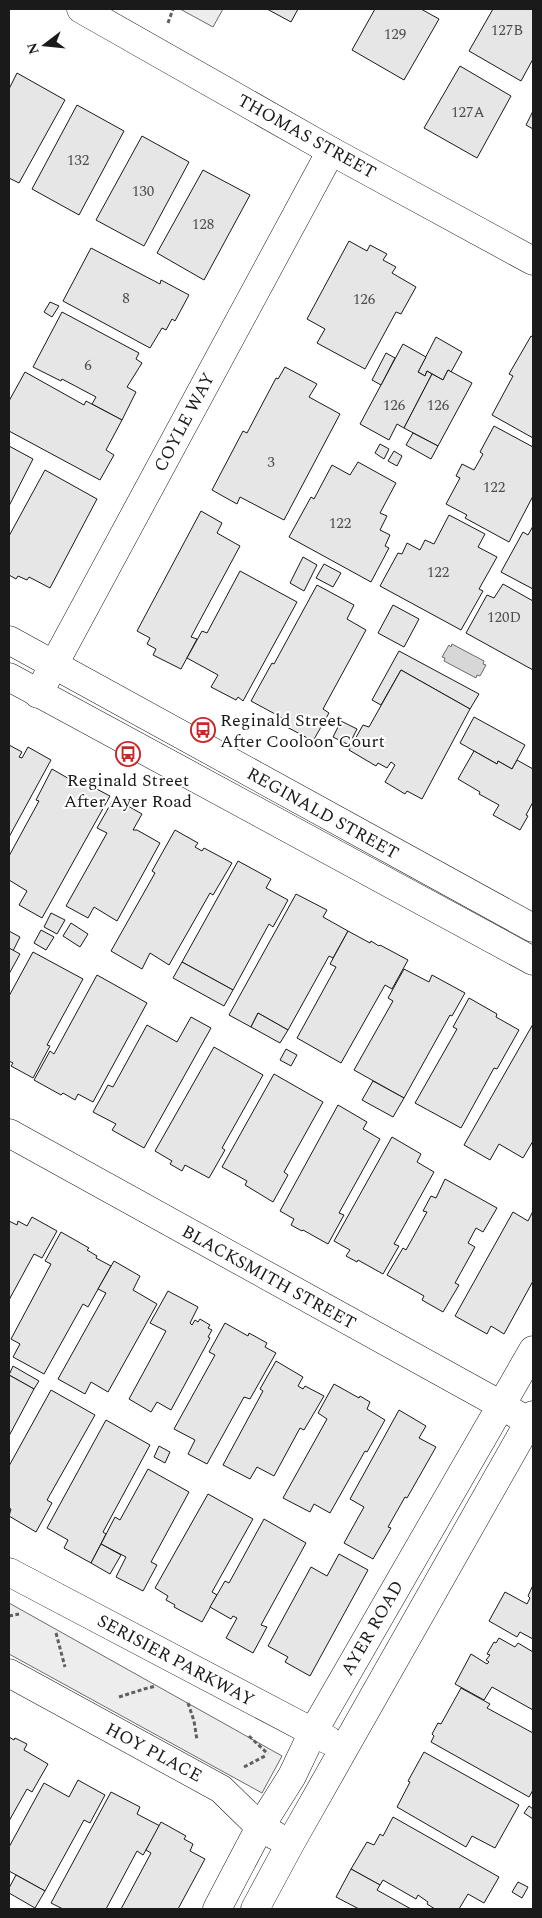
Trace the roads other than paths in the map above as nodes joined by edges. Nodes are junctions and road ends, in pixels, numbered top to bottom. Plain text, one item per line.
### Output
1 (81, 9) edge
2 (332, 151) junction
3 (533, 261) edge
4 (9, 640) edge
5 (53, 665) junction
6 (9, 677) edge
7 (38, 694) junction
8 (533, 928) edge
9 (533, 961) edge
10 (9, 1133) edge
11 (533, 1350) edge
12 (501, 1405) junction
13 (531, 1418) edge
14 (9, 1572) edge
15 (9, 1673) edge
16 (313, 1732) junction
17 (345, 1748) junction
18 (260, 1827) junction
19 (290, 1844) junction
20 (217, 1909) edge
21 (255, 1909) edge

1 - 2 street, THOMAS STREET
2 - 3 street, THOMAS STREET
2 - 5 street, COYLE WAY
4 - 5 street, REGINALD STREET
5 - 7 street, COYLE WAY
5 - 8 street, REGINALD STREET
6 - 7 street, REGINALD STREET
7 - 9 street, REGINALD STREET
10 - 12 street, BLACKSMITH STREET
11 - 12 street, AYER ROAD
12 - 13 street, BLACKSMITH STREET
12 - 16 street, AYER ROAD
13 - 17 street, AYER ROAD
14 - 16 street, SERISIER PARKWAY
15 - 18 street, HOY PLACE
16 - 17 street, SERISIER PARKWAY
16 - 18 street, AYER ROAD
17 - 19 street, AYER ROAD
18 - 19 street, HOY PLACE
18 - 20 street, AYER ROAD
19 - 21 street, AYER ROAD

